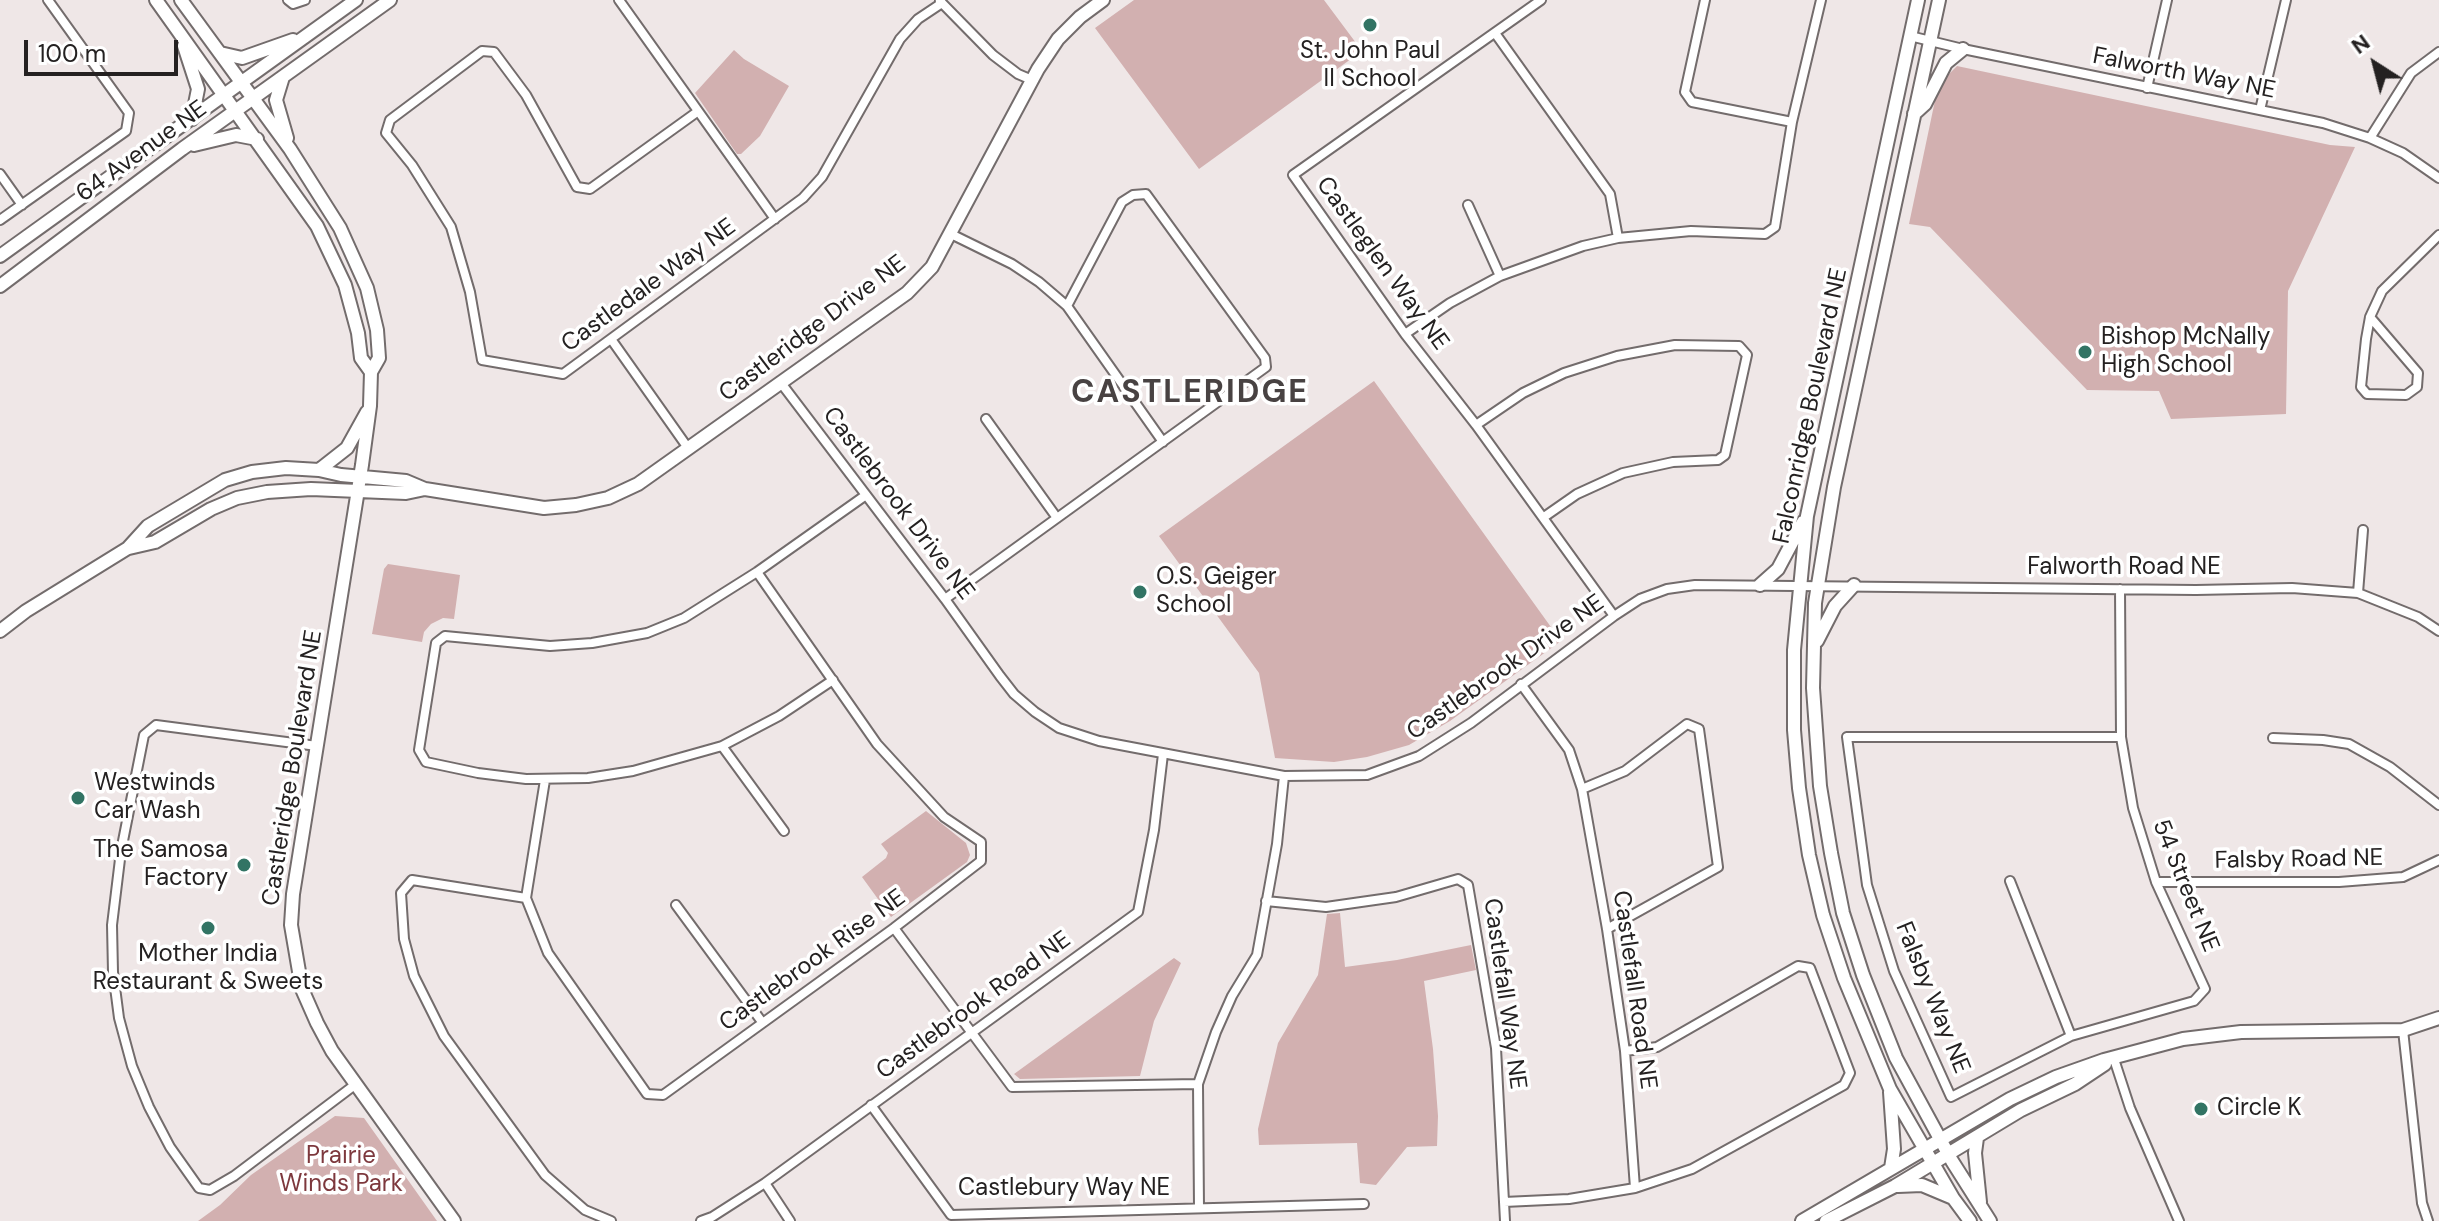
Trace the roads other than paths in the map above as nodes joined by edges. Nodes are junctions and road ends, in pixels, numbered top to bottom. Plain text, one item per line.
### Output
1 (48, 0) edge
2 (156, 0) edge
3 (181, 0) edge
4 (288, 0) edge
5 (305, 0) edge
6 (356, 0) edge
7 (390, 0) edge
8 (619, 0) edge
9 (1103, 0) edge
10 (1541, 0) edge
11 (1705, 0) edge
12 (1821, 0) edge
13 (1918, 0) edge
14 (1939, 0) edge
15 (2167, 0) edge
16 (2286, 0) edge
17 (941, 1) edge
18 (177, 30) junction
19 (310, 33) junction
20 (1495, 33) junction
21 (1910, 36) junction
22 (1930, 40) junction
23 (1963, 49) junction
24 (2439, 52) edge
25 (220, 53) junction
26 (283, 77) junction
27 (1032, 80) junction
28 (242, 83) junction
29 (2147, 88) junction
30 (226, 95) junction
31 (253, 98) junction
32 (237, 110) junction
33 (2260, 110) junction
34 (697, 112) junction
35 (1914, 114) junction
36 (192, 119) junction
37 (1792, 122) junction
38 (2370, 138) junction
39 (257, 139) junction
40 (182, 149) junction
41 (290, 149) junction
42 (0, 174) edge
43 (2439, 178) edge
44 (22, 205) junction
45 (1468, 205) dead end
46 (775, 219) junction
47 (0, 220) edge
48 (951, 234) junction
49 (2439, 235) edge
50 (1618, 238) junction
51 (0, 256) edge
52 (1500, 276) junction
53 (0, 286) edge
54 (1067, 306) junction
55 (2370, 317) junction
56 (1405, 334) junction
57 (611, 339) junction
58 (371, 372) junction
59 (781, 383) junction
60 (370, 406) junction
61 (986, 419) dead end
62 (1476, 425) junction
63 (1163, 442) junction
64 (688, 448) junction
65 (319, 470) junction
66 (361, 476) junction
67 (425, 489) junction
68 (358, 492) junction
69 (866, 495) junction
70 (1807, 516) junction
71 (1544, 517) junction
72 (1057, 518) junction
73 (2363, 530) dead end
74 (128, 548) junction
75 (757, 572) junction
76 (1760, 585) junction
77 (1817, 585) junction
78 (1854, 585) junction
79 (1800, 586) junction
80 (2120, 589) junction
81 (2358, 593) junction
82 (945, 599) junction
83 (1614, 616) junction
84 (0, 631) edge
85 (2439, 631) edge
86 (1814, 647) junction
87 (833, 680) junction
88 (1521, 684) junction
89 (2121, 737) junction
90 (2273, 738) dead end
91 (317, 746) junction
92 (722, 746) junction
93 (1163, 754) junction
94 (1284, 776) junction
95 (545, 780) junction
96 (1582, 789) junction
97 (2439, 805) edge
98 (784, 831) dead end
99 (2439, 860) edge
100 (2010, 881) dead end
101 (2156, 882) junction
102 (526, 898) junction
103 (1266, 901) junction
104 (676, 905) dead end
105 (894, 928) junction
106 (1607, 929) junction
107 (2194, 1001) joint
108 (2439, 1018) edge
109 (762, 1022) junction
110 (2403, 1030) junction
111 (973, 1032) junction
112 (2071, 1036) junction
113 (1625, 1051) junction
114 (2114, 1059) junction
115 (356, 1084) junction
116 (1198, 1084) junction
117 (1890, 1089) junction
118 (871, 1105) junction
119 (1977, 1138) junction
120 (1942, 1140) junction
121 (1925, 1149) junction
122 (1949, 1155) junction
123 (1933, 1164) junction
124 (1891, 1168) junction
125 (765, 1183) junction
126 (1895, 1186) junction
127 (1635, 1188) junction
128 (1953, 1198) junction
129 (1504, 1202) junction
130 (1364, 1204) dead end
131 (1981, 1207) junction
132 (1199, 1208) junction
133 (454, 1221) edge
134 (611, 1221) edge
135 (701, 1221) edge
136 (790, 1221) edge
137 (1505, 1221) edge
138 (1802, 1221) edge
139 (1826, 1221) edge
140 (1970, 1221) edge
141 (1990, 1221) edge
142 (2179, 1221) edge
143 (2428, 1221) edge

1 - 44 street
2 - 18 street
3 - 25 street, Castleridge Boulevard NE
4 - 5 street
6 - 19 street, 64 Avenue NE
7 - 26 street, 64 Avenue NE
8 - 34 street
9 - 27 street, Castleridge Drive NE
10 - 20 street
11 - 37 street
12 - 37 street
13 - 21 street, Falconridge Boulevard NE
14 - 22 street, Falconridge Boulevard NE
15 - 29 street
16 - 33 street
17 - 27 street
17 - 46 street, Castledale Way NE
18 - 30 street, Castleridge Boulevard NE
18 - 36 street
19 - 25 street
19 - 28 street, 64 Avenue NE
20 - 50 street
20 - 56 street, Castleglen Way NE
21 - 22 street, Falworth Way NE
21 - 70 street, Falconridge Boulevard NE
22 - 23 street, Falworth Way NE
22 - 35 street, Falconridge Boulevard NE
23 - 29 street, Falworth Way NE
23 - 35 street
24 - 38 street
25 - 28 street, Castleridge Boulevard NE
26 - 31 street, 64 Avenue NE
26 - 41 street
27 - 48 street, Castleridge Drive NE
28 - 30 street, 64 Avenue NE
28 - 31 street, Castleridge Boulevard NE
29 - 33 street, Falworth Way NE
30 - 32 street, Castleridge Boulevard NE
30 - 36 street, 64 Avenue NE
31 - 32 street, 64 Avenue NE
31 - 41 street, Castleridge Boulevard NE
32 - 39 street, Castleridge Boulevard NE
32 - 40 street, 64 Avenue NE
33 - 38 street, Falworth Way NE
34 - 46 street
34 - 57 street, Castledale Way NE
35 - 77 street, Falconridge Boulevard NE
36 - 51 street, 64 Avenue NE
37 - 50 street
38 - 43 street, Falworth Way NE
39 - 40 street
39 - 58 street, Castleridge Boulevard NE
40 - 53 street, 64 Avenue NE
41 - 58 street, Castleridge Boulevard NE
42 - 44 street
44 - 47 street
45 - 52 street
46 - 57 street, Castledale Way NE
48 - 54 street
48 - 59 street, Castleridge Drive NE
49 - 55 street
50 - 52 street
52 - 56 street
54 - 63 street
54 - 63 street
55 - 55 street
56 - 62 street, Castleglen Way NE
57 - 64 street
58 - 60 street, Castleridge Boulevard NE
59 - 64 street, Castleridge Drive NE
59 - 69 street, Castlebrook Drive NE
60 - 65 street
60 - 66 street, Castleridge Boulevard NE
61 - 72 street
62 - 71 street, Castleglen Way NE
62 - 71 street
63 - 72 street
64 - 67 street, Castleridge Drive NE
65 - 66 street, Castleridge Drive NE
65 - 74 street, Castleridge Drive NE
66 - 67 street, Castleridge Drive NE
66 - 68 street, Castleridge Boulevard NE
67 - 68 street, Castleridge Drive NE
68 - 74 street, Castleridge Drive NE
68 - 91 street, Castleridge Boulevard NE
69 - 75 street
69 - 82 street, Castlebrook Drive NE
70 - 76 street
70 - 79 street, Falconridge Boulevard NE
71 - 83 street, Castleglen Way NE
72 - 82 street
73 - 81 street
74 - 84 street
75 - 87 street, Castlebrook Rise NE
75 - 95 street
76 - 79 street, Castlebrook Drive NE
76 - 83 street, Castlebrook Drive NE
77 - 78 street, Falworth Road NE
77 - 79 street, Falworth Road NE
77 - 86 street, Falconridge Boulevard NE
78 - 80 street, Falworth Road NE
78 - 86 street
79 - 117 street, Falconridge Boulevard NE
80 - 81 street, Falworth Road NE
80 - 89 street, 54 Street NE
81 - 85 street, Falworth Road NE
82 - 93 street, Castlebrook Drive NE
83 - 88 street, Castlebrook Drive NE
86 - 120 street, Falconridge Boulevard NE
87 - 92 street
87 - 105 street, Castlebrook Rise NE
88 - 94 street, Castlebrook Drive NE
88 - 96 street, Castlefall Road NE
89 - 101 street, 54 Street NE
89 - 112 street, Falsby Way NE
90 - 97 street
91 - 115 street, Castleridge Boulevard NE
91 - 115 street
92 - 95 street
92 - 98 street
93 - 94 street, Castlebrook Drive NE
93 - 111 street, Castlebrook Road NE
94 - 103 street, Castlebury Way NE
95 - 102 street, Castlebrook Rise NE
96 - 106 street, Castlefall Road NE
96 - 106 street
99 - 101 street, Falsby Road NE
100 - 112 street
101 - 107 street, 54 Street NE
102 - 109 street, Castlebrook Rise NE
102 - 134 street
103 - 116 street, Castlebury Way NE
103 - 129 street, Castlefall Way NE
104 - 109 street
105 - 109 street, Castlebrook Rise NE
105 - 111 street
106 - 113 street, Castlefall Road NE
107 - 112 street, Falsby Way NE
108 - 110 street
110 - 114 street
110 - 143 street
111 - 116 street
111 - 118 street, Castlebrook Road NE
113 - 127 street, Castlefall Road NE
113 - 127 street
114 - 119 street
114 - 120 street
114 - 142 street
115 - 133 street, Castleridge Boulevard NE
116 - 132 street, Castlebury Way NE
117 - 121 street, Falconridge Boulevard NE
117 - 124 street
118 - 125 street, Castlebrook Road NE
118 - 132 street, Castlebury Way NE
119 - 122 street
119 - 131 street
120 - 121 street
120 - 122 street, Falconridge Boulevard NE
121 - 123 street, Falconridge Boulevard NE
121 - 124 street
122 - 123 street
122 - 131 street, Falconridge Boulevard NE
123 - 126 street
123 - 128 street, Falconridge Boulevard NE
124 - 138 street
125 - 135 street, Castlebrook Road NE
125 - 136 street
126 - 128 street
126 - 139 street
127 - 129 street
128 - 140 street, Falconridge Boulevard NE
129 - 137 street, Castlefall Way NE
130 - 132 street
131 - 141 street, Falconridge Boulevard NE

